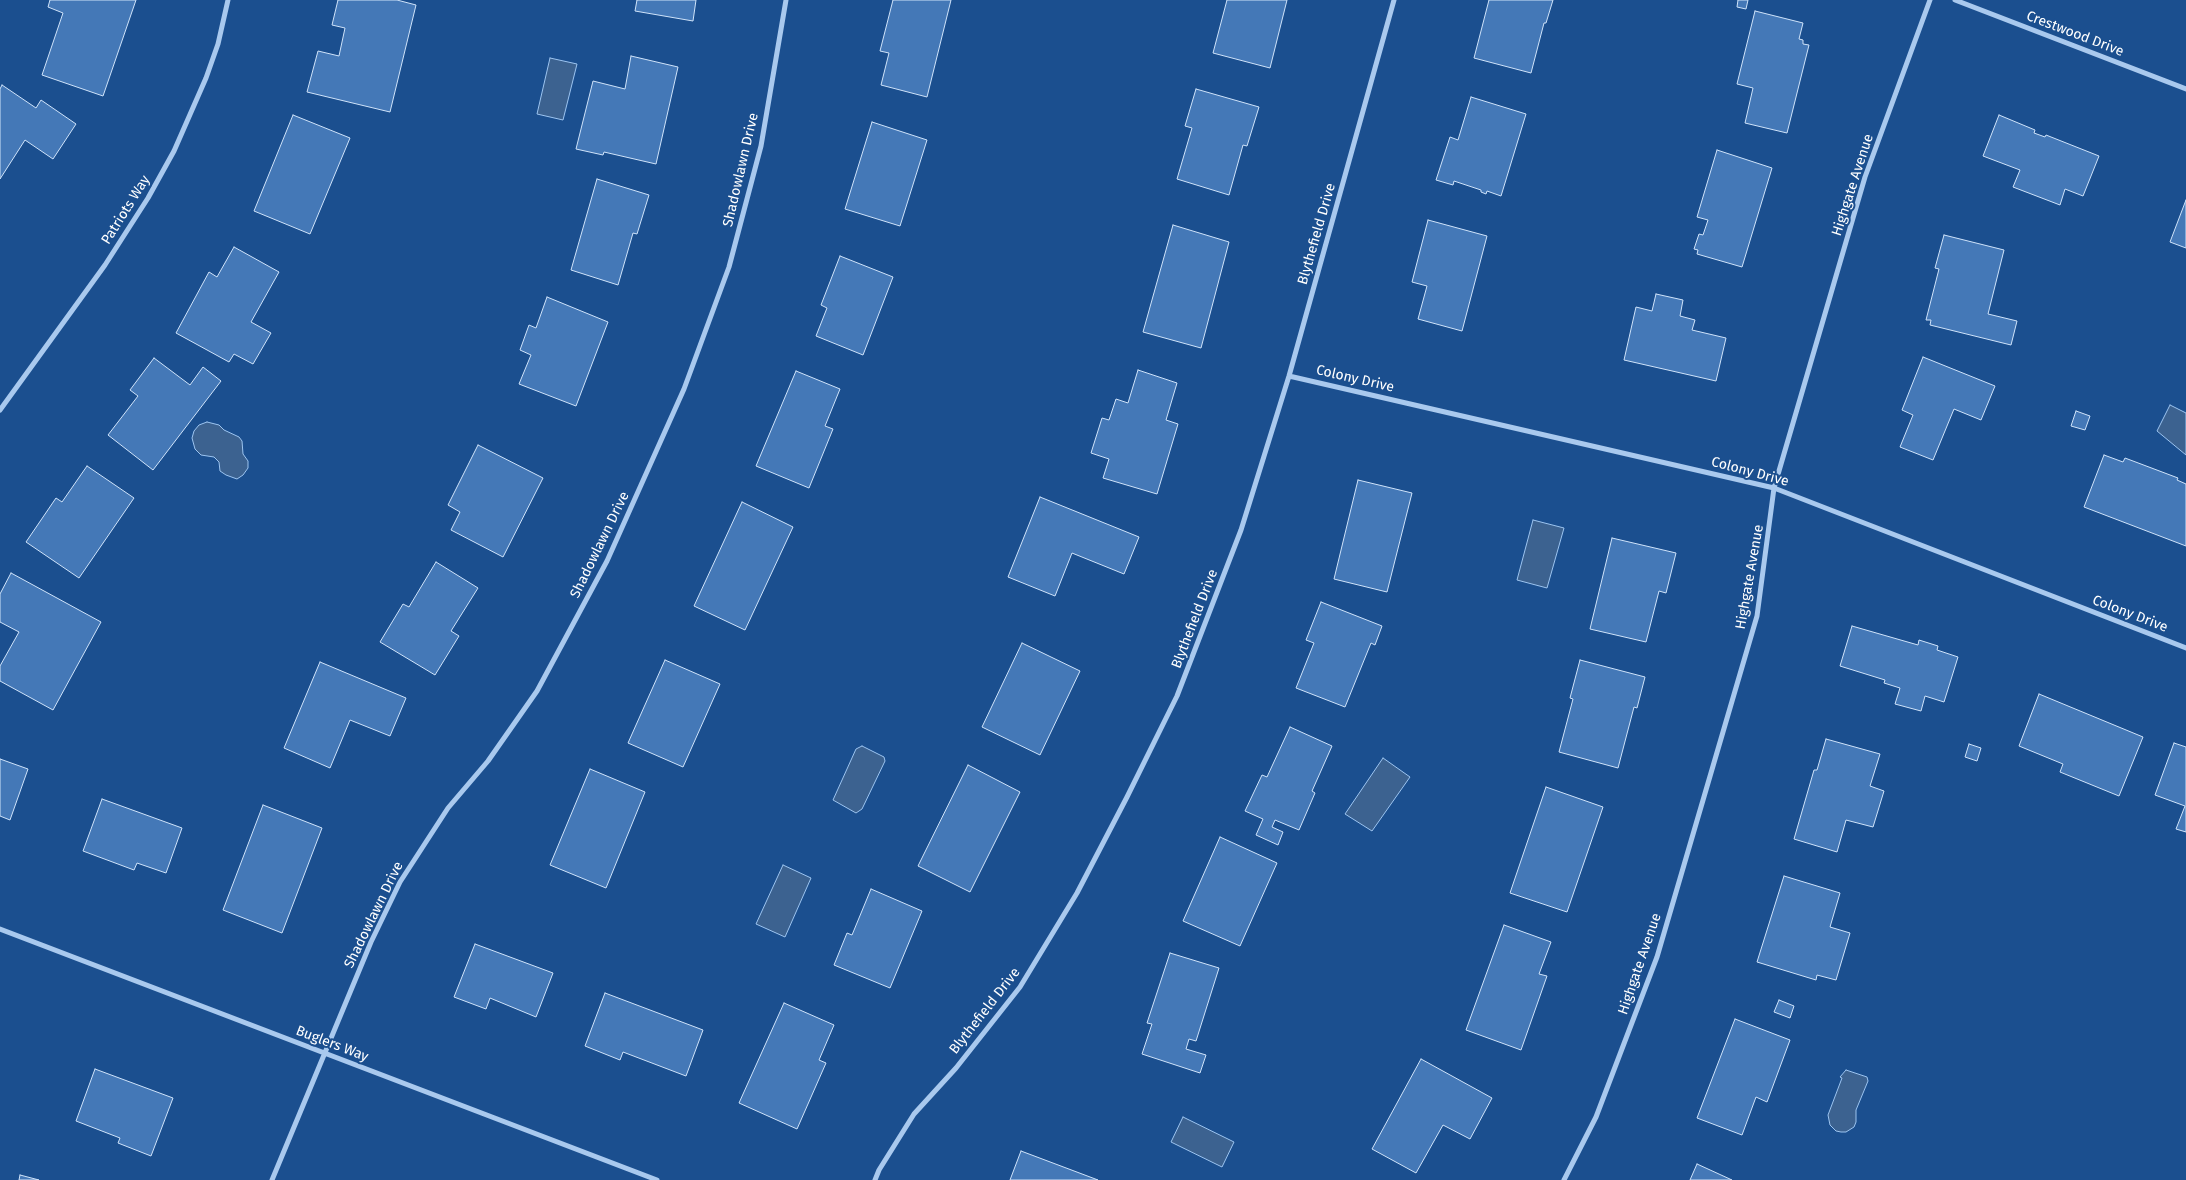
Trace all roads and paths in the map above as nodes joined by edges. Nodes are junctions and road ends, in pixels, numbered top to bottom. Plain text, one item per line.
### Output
1 (228, 0) edge
2 (786, 0) edge
3 (1394, 0) edge
4 (1930, 0) edge
5 (1955, 0) edge
6 (2186, 89) edge
7 (1289, 376) junction
8 (0, 410) edge
9 (1774, 488) junction
10 (2186, 648) edge
11 (0, 929) edge
12 (324, 1053) junction
13 (272, 1180) edge
14 (657, 1180) edge
15 (875, 1180) edge
16 (1564, 1180) edge

1 - 8 street, Patriots Way
2 - 12 street, Shadowlawn Drive
3 - 7 street, Blythefield Drive
4 - 9 street, Highgate Avenue
5 - 6 street, Crestwood Drive
7 - 9 street, Colony Drive
7 - 15 street, Blythefield Drive
9 - 10 street, Colony Drive
9 - 16 street, Highgate Avenue
11 - 12 street, Buglers Way
12 - 13 street, Shadowlawn Drive
12 - 14 street, Buglers Way

